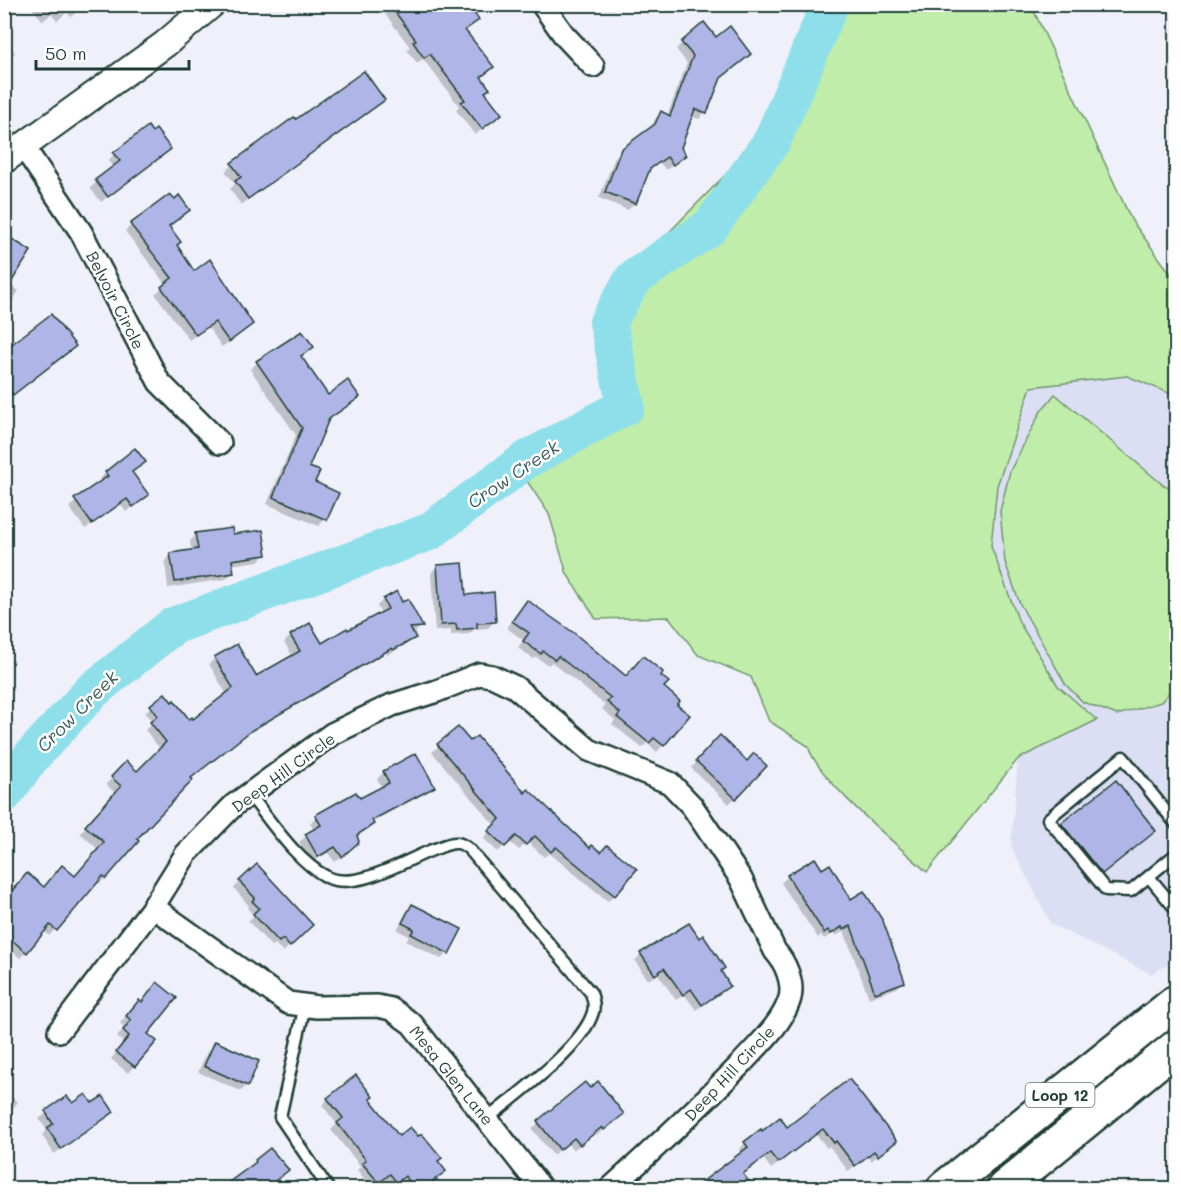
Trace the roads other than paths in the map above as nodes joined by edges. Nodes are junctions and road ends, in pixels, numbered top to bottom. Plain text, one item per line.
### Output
1 (212, 4) edge
2 (542, 4) edge
3 (593, 66) dead end
4 (14, 153) edge
5 (220, 443) dead end
6 (249, 794) junction
7 (1176, 824) edge
8 (1176, 854) edge
9 (1150, 878) junction
10 (153, 907) junction
11 (1176, 908) edge
12 (1176, 1002) edge
13 (305, 1005) junction
14 (59, 1031) dead end
15 (1171, 1050) edge
16 (487, 1119) junction
17 (328, 1188) edge
18 (542, 1188) edge
19 (611, 1188) edge
20 (944, 1188) edge
21 (1004, 1188) edge

1 - 4 street
2 - 3 street
4 - 5 street, Belvoir Circle
6 - 10 street, Deep Hill Circle
6 - 16 lane
6 - 19 street, Deep Hill Circle
7 - 9 lane
8 - 9 lane
9 - 11 lane
10 - 13 street, Mesa Glen Lane
10 - 14 street, Deep Hill Circle
12 - 20 main road, Loop 12
13 - 16 street, Mesa Glen Lane
13 - 17 lane
15 - 21 main road, Loop 12
16 - 18 street, Mesa Glen Lane

